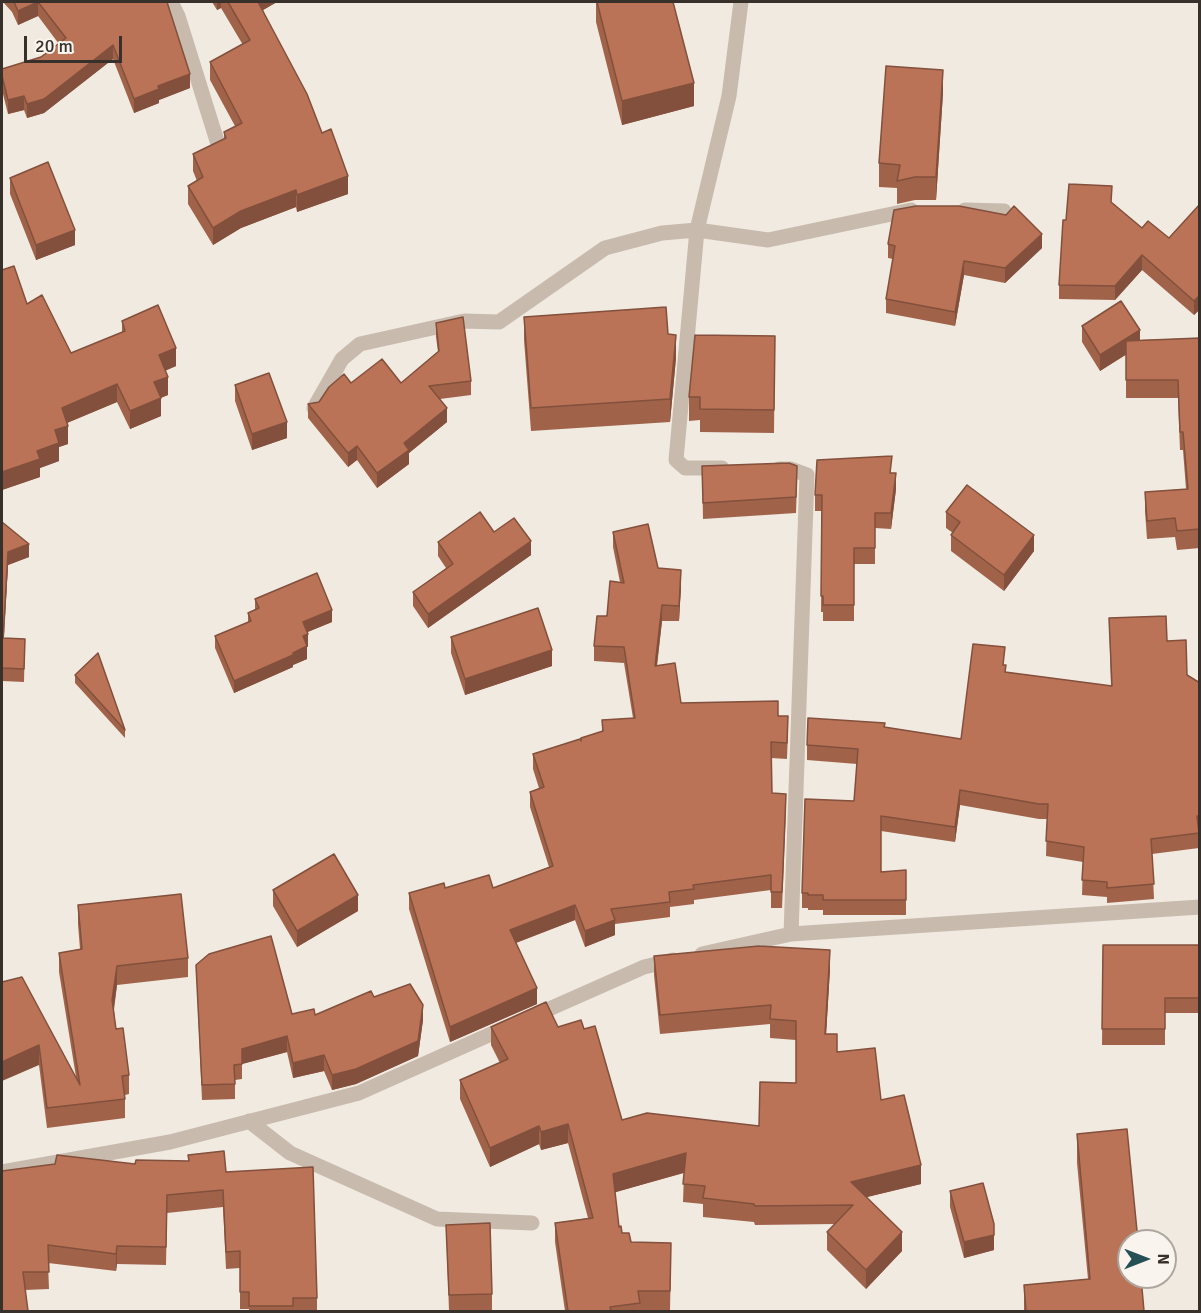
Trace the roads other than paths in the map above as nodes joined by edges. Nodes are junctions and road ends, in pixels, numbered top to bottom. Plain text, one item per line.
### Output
1 (171, 2) edge
2 (741, 2) edge
3 (216, 141) edge
4 (926, 210) edge
5 (948, 210) edge
6 (1004, 211) dead end
7 (697, 230) junction
8 (314, 408) edge
9 (732, 468) edge
10 (768, 469) edge
11 (1200, 907) edge
12 (791, 934) junction
13 (249, 1121) junction
14 (2, 1172) edge
15 (532, 1223) dead end

1 - 3 street
2 - 7 street
4 - 7 street
5 - 6 street
7 - 8 street
7 - 9 street
10 - 12 street
11 - 12 street
12 - 13 street
13 - 14 street
13 - 15 street

